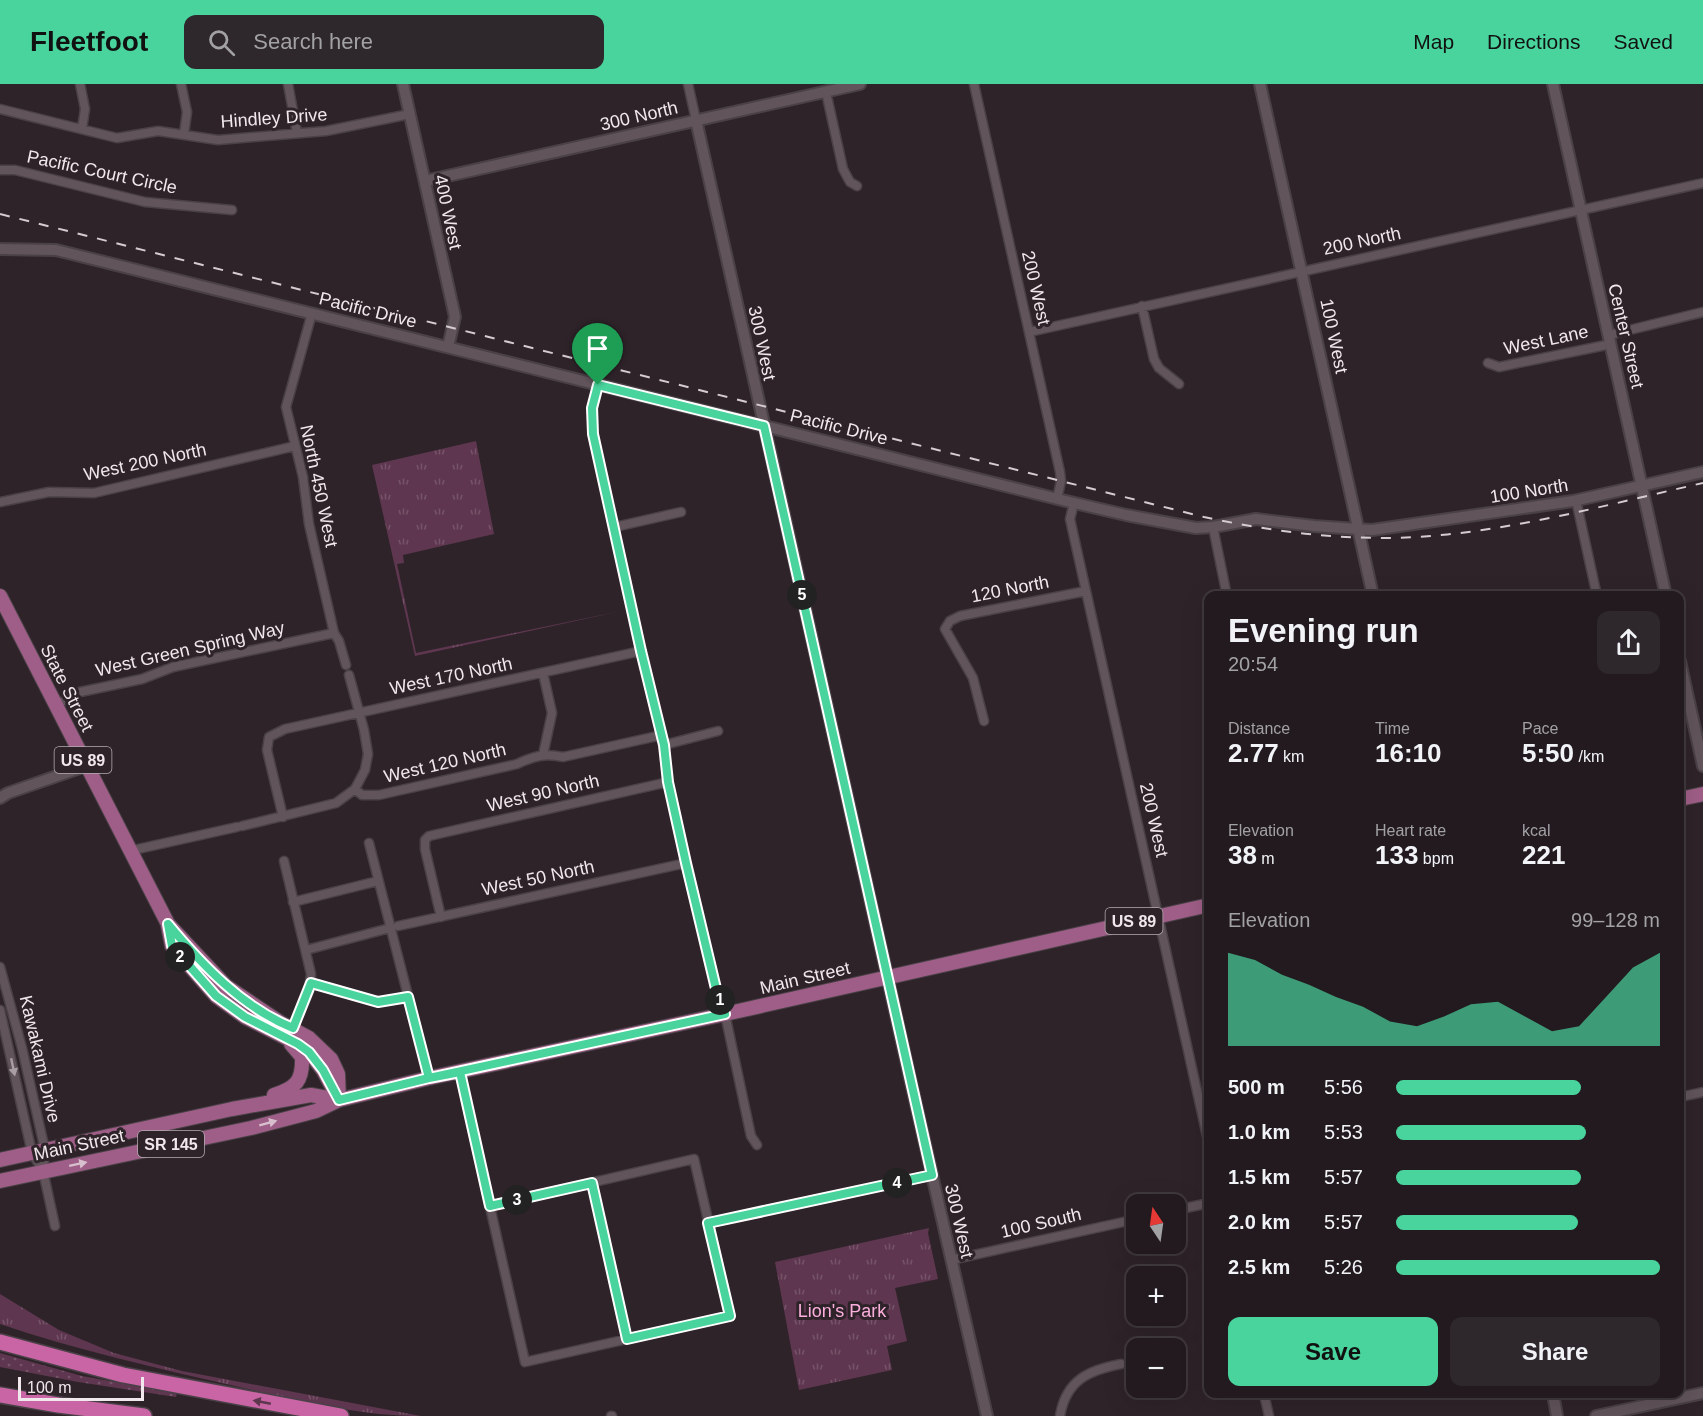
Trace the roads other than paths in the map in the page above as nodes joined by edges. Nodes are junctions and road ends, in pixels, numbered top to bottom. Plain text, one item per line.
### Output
1 (80, 84) edge
2 (180, 84) edge
3 (288, 84) edge
4 (403, 84) edge
5 (688, 84) edge
6 (860, 84) edge
7 (974, 84) edge
8 (1260, 84) edge
9 (1553, 84) edge
10 (826, 92) junction
11 (0, 109) edge
12 (410, 114) junction
13 (696, 120) junction
14 (82, 129) junction
15 (297, 133) junction
16 (184, 134) junction
17 (0, 170) edge
18 (425, 181) junction
19 (1703, 183) edge
20 (857, 186) dead end
21 (232, 210) dead end
22 (1581, 210) junction
23 (0, 249) edge
24 (1302, 271) junction
25 (1142, 306) junction
26 (1703, 312) edge
27 (312, 313) junction
28 (1029, 332) junction
29 (1610, 339) junction
30 (448, 347) junction
31 (1488, 363) dead end
32 (1179, 384) dead end
33 (598, 385) junction
34 (764, 426) junction
35 (295, 446) junction
36 (1703, 472) edge
37 (1642, 486) junction
38 (1057, 499) junction
39 (1576, 500) junction
40 (0, 502) edge
41 (1074, 503) junction
42 (681, 512) dead end
43 (615, 527) junction
44 (1213, 527) junction
45 (1359, 530) junction
46 (1086, 591) junction
47 (1226, 591) edge
48 (1372, 591) edge
49 (1596, 591) edge
50 (1665, 591) edge
51 (0, 596) edge
52 (334, 633) junction
53 (641, 651) junction
54 (346, 665) dead end
55 (543, 673) junction
56 (349, 675) dead end
57 (1684, 679) edge
58 (56, 705) junction
59 (360, 713) junction
60 (984, 722) dead end
61 (718, 731) dead end
62 (662, 735) junction
63 (664, 745) junction
64 (543, 755) junction
65 (86, 766) junction
66 (1703, 766) edge
67 (668, 782) junction
68 (355, 789) junction
69 (1703, 794) edge
70 (0, 798) edge
71 (1684, 798) edge
72 (283, 817) junction
73 (369, 843) dead end
74 (129, 851) junction
75 (284, 861) dead end
76 (686, 863) junction
77 (378, 881) junction
78 (293, 902) junction
79 (1204, 906) edge
80 (1158, 916) junction
81 (441, 917) junction
82 (168, 924) junction
83 (394, 927) junction
84 (306, 950) junction
85 (0, 967) edge
86 (889, 977) junction
87 (311, 983) junction
88 (408, 997) junction
89 (0, 1010) edge
90 (725, 1014) junction
91 (288, 1033) junction
92 (460, 1072) junction
93 (429, 1078) junction
94 (1703, 1092) edge
95 (1684, 1097) edge
96 (339, 1100) junction
97 (232, 1109) junction
98 (1204, 1123) edge
99 (757, 1145) dead end
100 (38, 1151) junction
101 (0, 1160) edge
102 (44, 1171) junction
103 (932, 1175) junction
104 (0, 1181) edge
105 (592, 1183) junction
106 (1204, 1204) edge
107 (490, 1206) junction
108 (1186, 1208) edge
109 (1126, 1221) edge
110 (708, 1223) junction
111 (55, 1226) dead end
112 (951, 1260) junction
113 (0, 1334) edge
114 (627, 1339) junction
115 (0, 1342) edge
116 (62, 1359) junction
117 (1121, 1364) dead end
118 (1703, 1393) edge
119 (0, 1395) edge
120 (1684, 1397) edge
121 (1265, 1398) edge
122 (1554, 1398) edge
123 (1680, 1398) edge
124 (144, 1416) edge
125 (341, 1416) edge
126 (987, 1416) edge
127 (1060, 1416) edge
128 (1269, 1416) edge
129 (1557, 1416) edge
130 (1596, 1416) edge

1 - 14 street
2 - 16 street
3 - 15 street
4 - 12 street, 400 West
5 - 13 street, 300 West
6 - 10 street, 300 North
7 - 28 street, 200 West
8 - 24 street, 100 West
9 - 22 street, Center Street
10 - 13 street, 300 North
10 - 20 street
11 - 14 street, Hindley Drive
12 - 15 street, Hindley Drive
12 - 18 street, 400 West
13 - 18 street, 300 North
13 - 34 street, 300 West
14 - 16 street, Hindley Drive
15 - 16 street, Hindley Drive
17 - 21 street, Pacific Court Circle
18 - 30 street, 400 West
19 - 22 street, 200 North
22 - 24 street, 200 North
22 - 29 street, Center Street
23 - 27 street, Pacific Drive
24 - 25 street, 200 North
24 - 45 street, 100 West
25 - 28 street, 200 North
25 - 32 street
26 - 29 street, West Lane
27 - 30 street, Pacific Drive
27 - 35 street, North 450 West
28 - 38 street, 200 West
29 - 31 street, West Lane
29 - 37 street, Center Street
30 - 33 street, Pacific Drive
33 - 34 street, Pacific Drive
33 - 43 street
34 - 38 street, Pacific Drive
34 - 86 street, 300 West
35 - 40 street, West 200 North
35 - 52 street, North 450 West
36 - 37 street, 100 North
37 - 39 street, 100 North
37 - 50 street, Center Street
38 - 41 street, Pacific Drive
39 - 45 street, 100 North
39 - 49 street
41 - 44 street, Pacific Drive
41 - 46 street, 200 West
42 - 43 street
43 - 53 street
44 - 45 street, Pacific Drive
44 - 47 street
45 - 48 street, 100 West
46 - 60 street, 120 North
46 - 80 street, 200 West
51 - 58 main road, State Street / US 89
52 - 54 street, North 450 West
52 - 58 street, West Green Spring Way
53 - 55 street, West 170 North
53 - 62 street
55 - 59 street, West 170 North
55 - 64 street
56 - 59 street
57 - 66 street
58 - 65 main road, State Street / US 89
59 - 68 street
59 - 72 street, West 170 North
61 - 63 street
62 - 63 street
62 - 64 street, West 120 North
63 - 67 street
64 - 68 street, West 120 North
65 - 70 street
65 - 74 main road, State Street / US 89
67 - 76 street
67 - 81 street, West 90 North
68 - 72 street
69 - 71 main road
72 - 74 street
73 - 77 street
74 - 82 main road, State Street / US 89
75 - 78 street
76 - 81 street, West 50 North
76 - 90 street
77 - 78 street
77 - 83 street
78 - 84 street
79 - 80 main road, Main Street / US 89
80 - 86 main road, Main Street / US 89
80 - 98 street, 200 West
81 - 83 street, West 50 North
82 - 91 main road, State Street / US 89
82 - 91 main road, State Street / US 89
83 - 84 street, West 50 North
83 - 88 street
84 - 87 street
85 - 100 street, Kawakami Drive
86 - 90 main road, Main Street / US 89
86 - 103 street, 300 West
87 - 88 street
87 - 91 street
88 - 93 street
89 -> 100 street, Kawakami Drive
90 - 92 main road, Main Street / US 89
90 - 99 street
91 - 96 main road, State Street / US 89
91 - 97 main road, State Street / US 89
92 - 93 main road, Main Street / US 89
92 - 107 street
93 - 96 main road, Main Street / US 89
94 - 95 street
96 - 97 main road, Main Street / SR 145
102 -> 96 main road, Main Street / SR 145
97 - 100 main road, Main Street / SR 145
100 - 101 main road, Main Street / SR 145
100 - 102 street, Kawakami Drive
100 - 102 street, Kawakami Drive
102 - 104 main road, Main Street / SR 145
102 - 111 street
103 - 110 street
103 - 112 street, 300 West
105 - 107 street
105 - 110 street
105 - 114 street
106 - 108 street
107 - 114 street
109 - 112 street, 100 South
110 - 114 street
112 - 126 street, 300 West
113 - 116 highway
115 - 116 highway
125 -> 116 highway
117 - 127 street
118 - 120 street
119 - 124 highway
121 - 128 street
122 - 129 street
123 - 130 street

